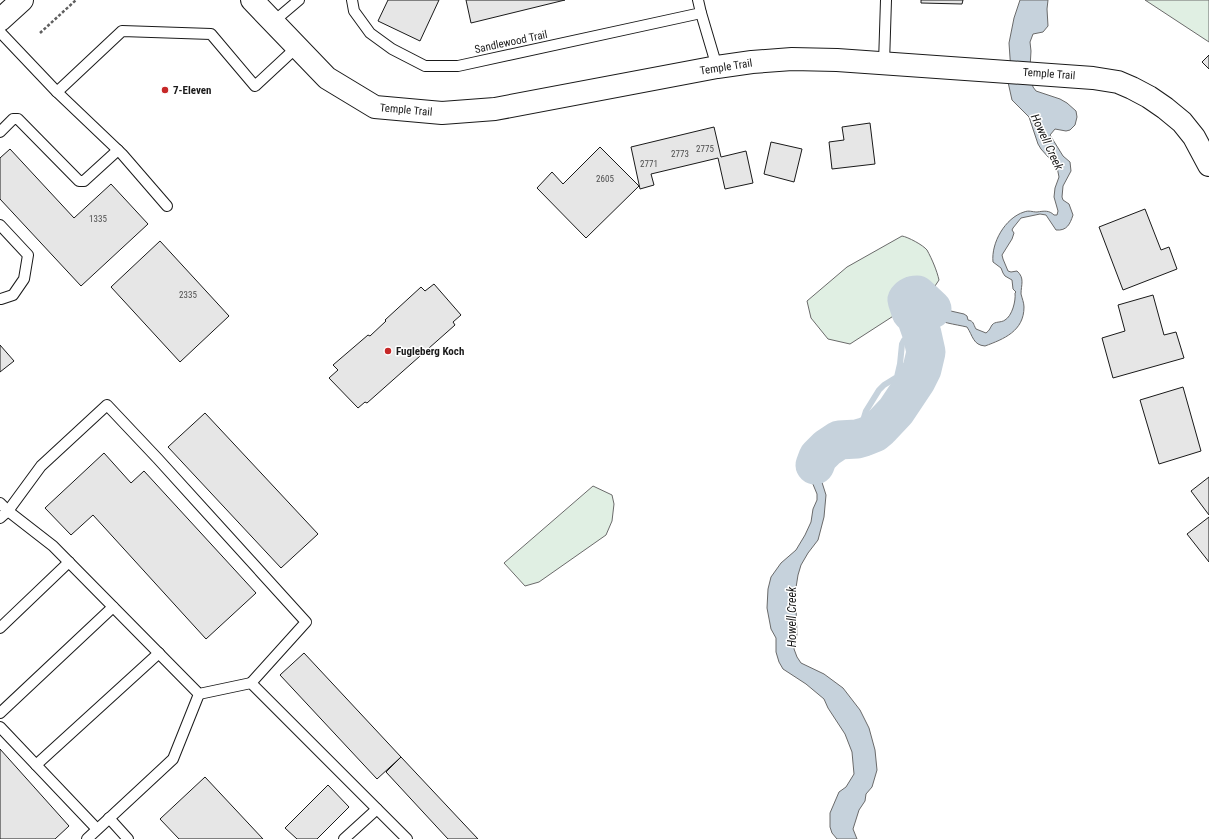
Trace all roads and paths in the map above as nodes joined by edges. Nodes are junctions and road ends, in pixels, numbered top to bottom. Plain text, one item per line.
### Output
1 (22, 0) edge
2 (76, 0) edge
3 (252, 0) edge
4 (299, 0) edge
5 (352, 0) edge
6 (698, 0) edge
7 (886, 0) edge
8 (701, 13) junction
9 (0, 20) edge
10 (273, 22) junction
11 (0, 32) edge
12 (40, 33) dead end
13 (297, 47) junction
14 (884, 63) junction
15 (717, 67) junction
16 (57, 92) junction
17 (0, 132) edge
18 (118, 150) junction
19 (1209, 165) edge
20 (167, 206) dead end
21 (0, 225) edge
22 (0, 299) edge
23 (0, 503) edge
24 (4, 514) edge
25 (69, 562) junction
26 (113, 607) junction
27 (0, 628) edge
28 (159, 653) junction
29 (251, 683) junction
30 (199, 694) junction
31 (0, 713) edge
32 (0, 727) edge
33 (36, 765) junction
34 (377, 809) junction
35 (108, 818) junction
36 (97, 829) junction
37 (87, 839) edge
38 (128, 839) edge
39 (344, 839) edge
40 (407, 839) edge

1 - 9 street
2 - 12 path
3 - 10 street, Temple Trail
4 - 10 lane
5 - 8 lane, Sandlewood Trail
6 - 8 lane
7 - 14 lane
8 - 15 lane
10 - 13 street, Temple Trail
11 - 16 lane
13 - 15 street, Temple Trail
13 - 16 lane
14 - 15 street, Temple Trail
14 - 19 street, Temple Trail
16 - 18 lane
17 - 18 lane
18 - 20 lane
21 - 22 lane
23 - 24 lane
24 - 25 lane
24 - 29 lane
25 - 26 lane
25 - 27 lane
26 - 28 lane
26 - 31 lane
28 - 30 lane
28 - 33 lane
29 - 30 lane
29 - 34 lane
30 - 35 lane
32 - 33 lane
33 - 36 lane
34 - 39 lane
34 - 40 lane
35 - 36 lane
35 - 38 lane
36 - 37 lane

